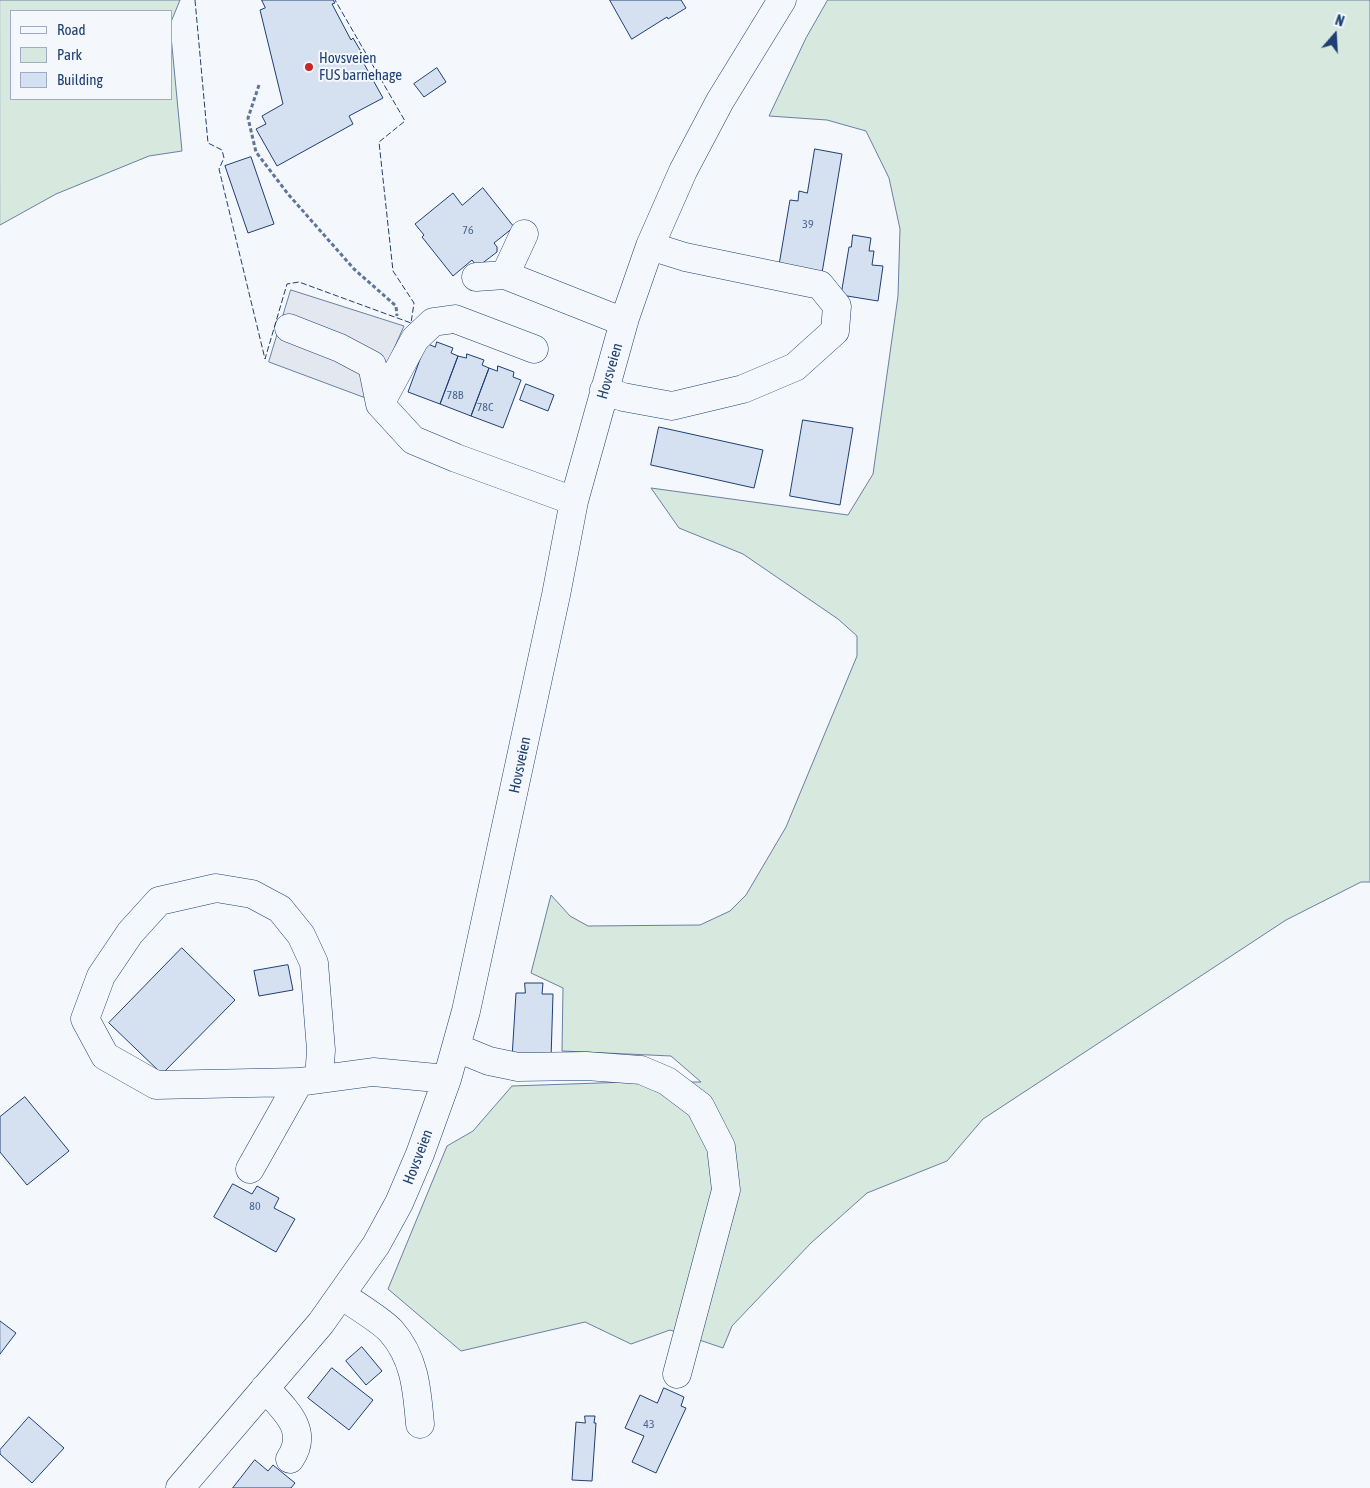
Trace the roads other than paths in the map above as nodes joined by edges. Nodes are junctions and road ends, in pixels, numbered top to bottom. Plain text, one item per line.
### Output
1 (782, 0) edge
2 (524, 234) dead end
3 (650, 246) junction
4 (505, 275) junction
5 (476, 277) dead end
6 (624, 322) junction
7 (289, 328) dead end
8 (534, 349) dead end
9 (604, 390) junction
10 (380, 404) junction
11 (574, 501) junction
12 (457, 1048) junction
13 (447, 1080) junction
14 (309, 1081) junction
15 (250, 1169) dead end
16 (341, 1295) junction
17 (677, 1374) dead end
18 (265, 1388) junction
19 (420, 1424) dead end
20 (290, 1459) dead end
21 (180, 1488) edge

1 - 3 street, Hovsveien
2 - 4 street
3 - 6 street, Hovsveien
3 - 9 street
4 - 5 street
4 - 6 street
6 - 9 street, Hovsveien
7 - 10 street
8 - 10 street
9 - 11 street, Hovsveien
10 - 11 street
11 - 12 street, Hovsveien
12 - 13 street, Hovsveien
12 - 17 street
13 - 14 street
13 - 16 street, Hovsveien
14 - 14 street
14 - 15 street
16 - 18 street, Hovsveien
16 - 19 street
18 - 20 street
18 - 21 street, Hovsveien

